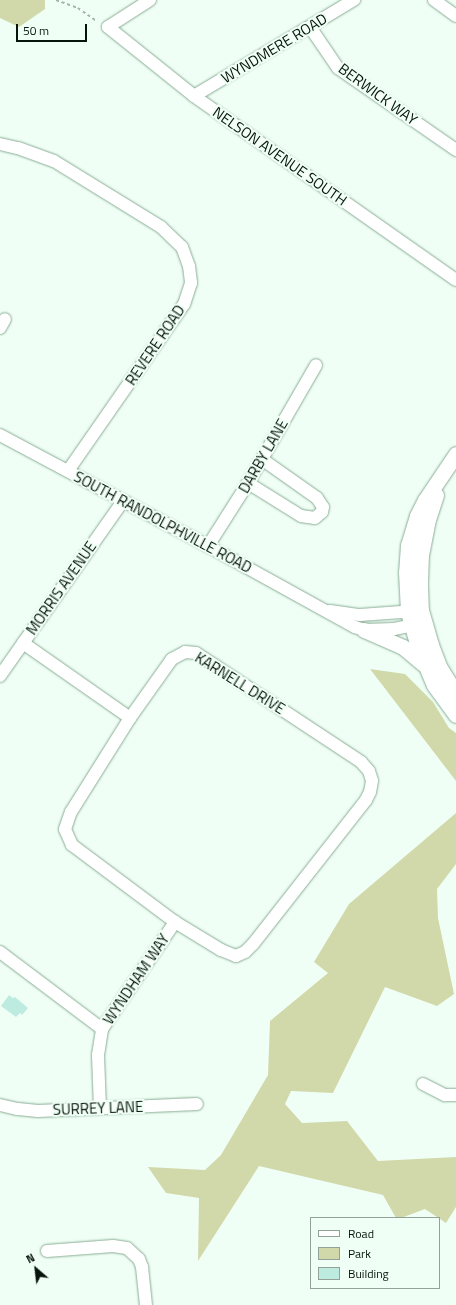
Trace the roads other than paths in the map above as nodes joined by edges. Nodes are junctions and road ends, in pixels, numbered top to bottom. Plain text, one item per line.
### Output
1 (150, 0) edge
2 (354, 0) edge
3 (434, 0) edge
4 (456, 16) edge
5 (310, 26) junction
6 (194, 96) junction
7 (0, 144) edge
8 (456, 150) edge
9 (456, 280) edge
10 (316, 365) dead end
11 (0, 435) edge
12 (456, 454) edge
13 (262, 459) junction
14 (68, 471) junction
15 (248, 483) junction
16 (123, 501) junction
17 (208, 546) junction
18 (325, 610) junction
19 (416, 617) junction
20 (364, 630) junction
21 (23, 643) junction
22 (424, 665) junction
23 (0, 676) edge
24 (456, 694) edge
25 (456, 715) edge
26 (130, 718) junction
27 (175, 922) junction
28 (0, 952) edge
29 (102, 1029) junction
30 (423, 1084) dead end
31 (456, 1095) edge
32 (197, 1104) dead end
33 (0, 1105) edge
34 (100, 1108) junction
35 (47, 1251) dead end
36 (146, 1305) edge

1 - 6 street, NELSON AVENUE SOUTH
2 - 5 street, WYNDMERE ROAD
3 - 4 street
5 - 6 street, WYNDMERE ROAD
5 - 8 street, BERWICK WAY
6 - 9 street, NELSON AVENUE SOUTH
7 - 14 street, REVERE ROAD
10 - 13 street, DARBY LANE
11 - 14 street, SOUTH RANDOLPHVILLE ROAD
12 - 19 main road
13 - 15 street, DARBY LANE
13 - 15 street
14 - 16 street, SOUTH RANDOLPHVILLE ROAD
15 - 17 street, DARBY LANE
16 - 17 street, SOUTH RANDOLPHVILLE ROAD
16 - 21 street, MORRIS AVENUE
17 - 18 street, SOUTH RANDOLPHVILLE ROAD
18 - 19 street, SOUTH RANDOLPHVILLE ROAD
18 - 20 street, SOUTH RANDOLPHVILLE ROAD
19 - 20 street, SOUTH RANDOLPHVILLE ROAD
19 - 22 main road
19 - 24 main road
20 - 22 main road
21 - 23 street, MORRIS AVENUE
21 - 26 street
22 - 25 main road
26 - 27 street, KARNELL DRIVE
26 - 27 street, KARNELL DRIVE
27 - 29 street, WYNDHAM WAY
28 - 29 street
29 - 34 street, WYNDHAM WAY
30 - 31 street
32 - 34 street, SURREY LANE
33 - 34 street, SURREY LANE
35 - 36 street

